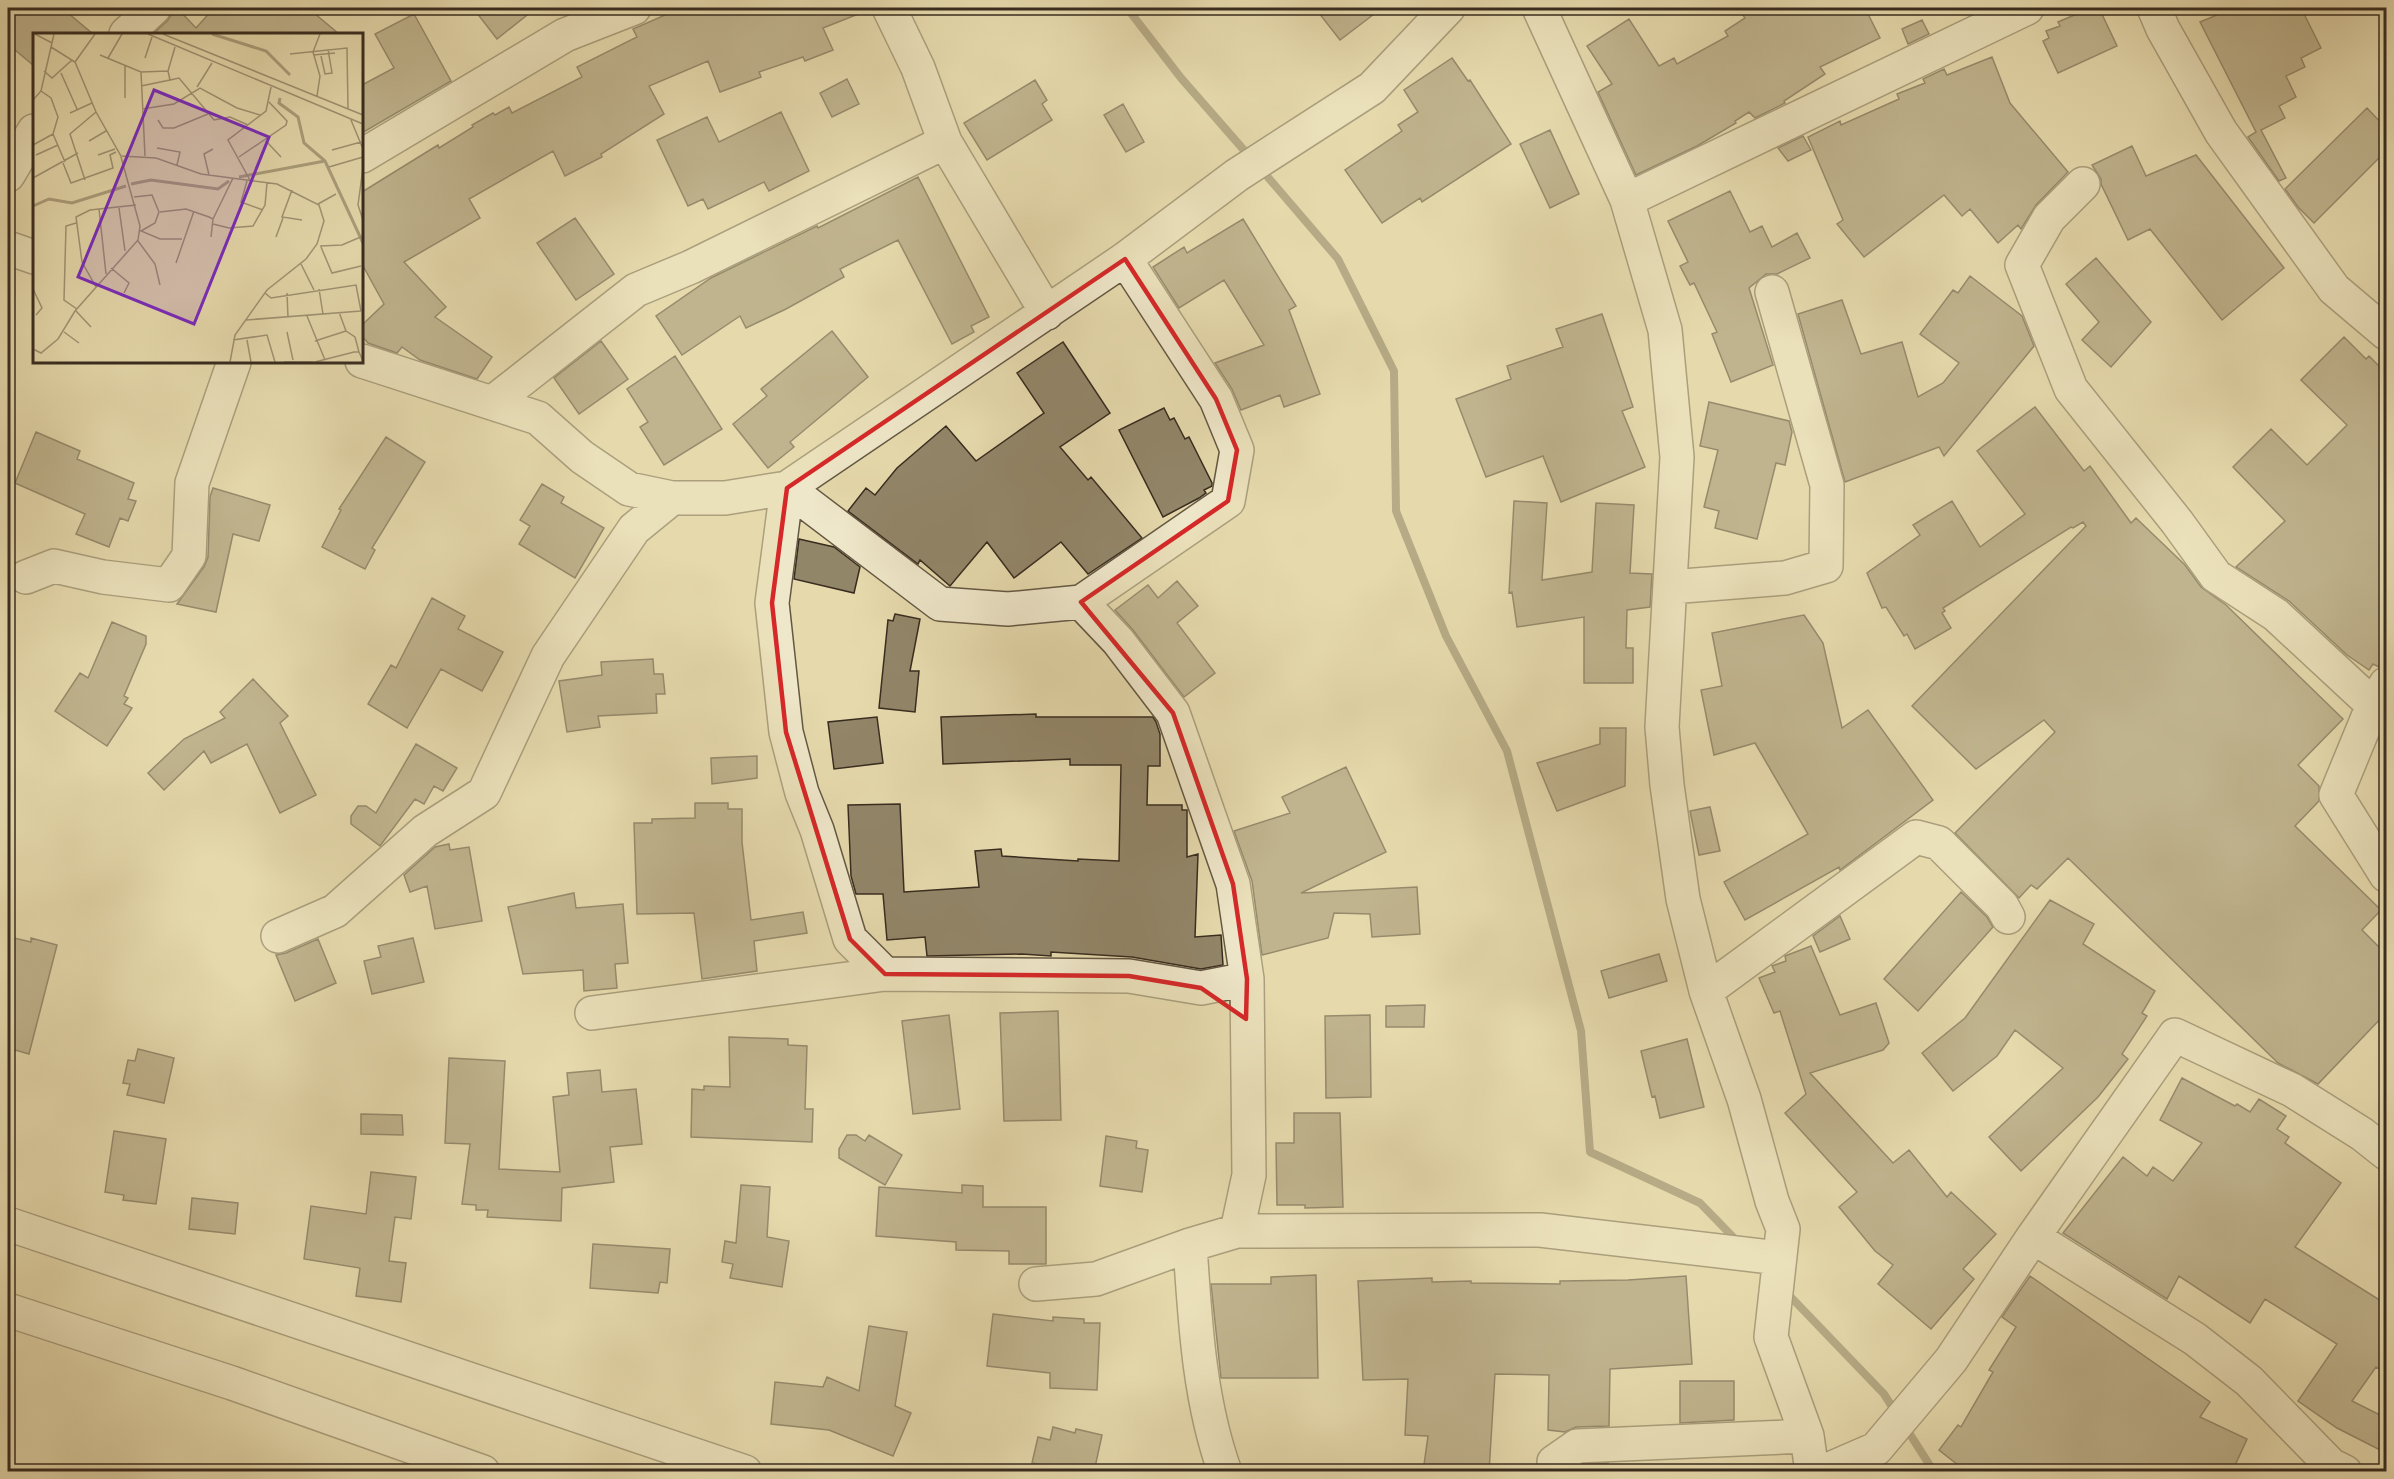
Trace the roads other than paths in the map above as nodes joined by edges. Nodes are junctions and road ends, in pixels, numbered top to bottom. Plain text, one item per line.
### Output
1 (154, 8) edge
2 (634, 8) edge
3 (889, 8) edge
4 (1448, 8) edge
5 (1539, 8) edge
6 (2028, 8) edge
7 (2154, 8) edge
8 (127, 33) edge
9 (33, 134) edge
10 (945, 142) junction
11 (363, 155) edge
12 (8, 176) edge
13 (2083, 184) dead end
14 (1627, 200) junction
15 (8, 248) edge
16 (33, 257) edge
17 (1125, 260) junction
18 (1772, 292) dead end
19 (1047, 314) junction
20 (2386, 333) edge
21 (363, 361) edge
22 (234, 363) edge
23 (492, 402) junction
24 (787, 489) junction
25 (672, 498) junction
26 (26, 577) dead end
27 (1670, 587) junction
28 (1081, 602) junction
29 (2380, 694) edge
30 (2386, 875) edge
31 (2008, 917) dead end
32 (278, 936) dead end
33 (885, 974) junction
34 (1247, 979) junction
35 (1201, 988) junction
36 (1706, 991) junction
37 (592, 1013) dead end
38 (1246, 1019) junction
39 (2386, 1153) edge
40 (8, 1224) edge
41 (1237, 1231) junction
42 (2033, 1237) junction
43 (1190, 1245) junction
44 (1779, 1258) junction
45 (1036, 1284) dead end
46 (8, 1310) edge
47 (1807, 1436) junction
48 (2335, 1470) edge
49 (483, 1472) edge
50 (745, 1472) edge
51 (1225, 1472) edge
52 (1554, 1472) edge
53 (1812, 1472) edge
54 (1823, 1472) edge

1 - 8 street
2 - 11 street
3 - 10 street
4 - 17 street
5 - 14 street
6 - 14 street
7 - 20 street
9 - 12 street
10 - 19 street
10 - 23 street
13 - 29 street
14 - 27 street
15 - 16 street
17 - 19 street
17 - 28 street
18 - 27 street
19 - 24 street
21 - 23 street
22 - 26 street
23 - 25 street
24 - 25 street
24 - 28 street
24 - 33 street
25 - 32 street
27 - 36 street
28 - 34 street
29 - 30 street
31 - 36 street
33 - 35 street
33 - 37 street
34 - 35 street
34 - 38 street
35 - 38 street
36 - 44 street
38 - 41 street
39 - 42 street
40 - 50 street
41 - 43 street
41 - 44 street
42 - 48 street
42 - 54 street
43 - 45 street
43 - 51 street
44 - 47 street
46 - 49 street
47 - 52 street
47 - 53 street

